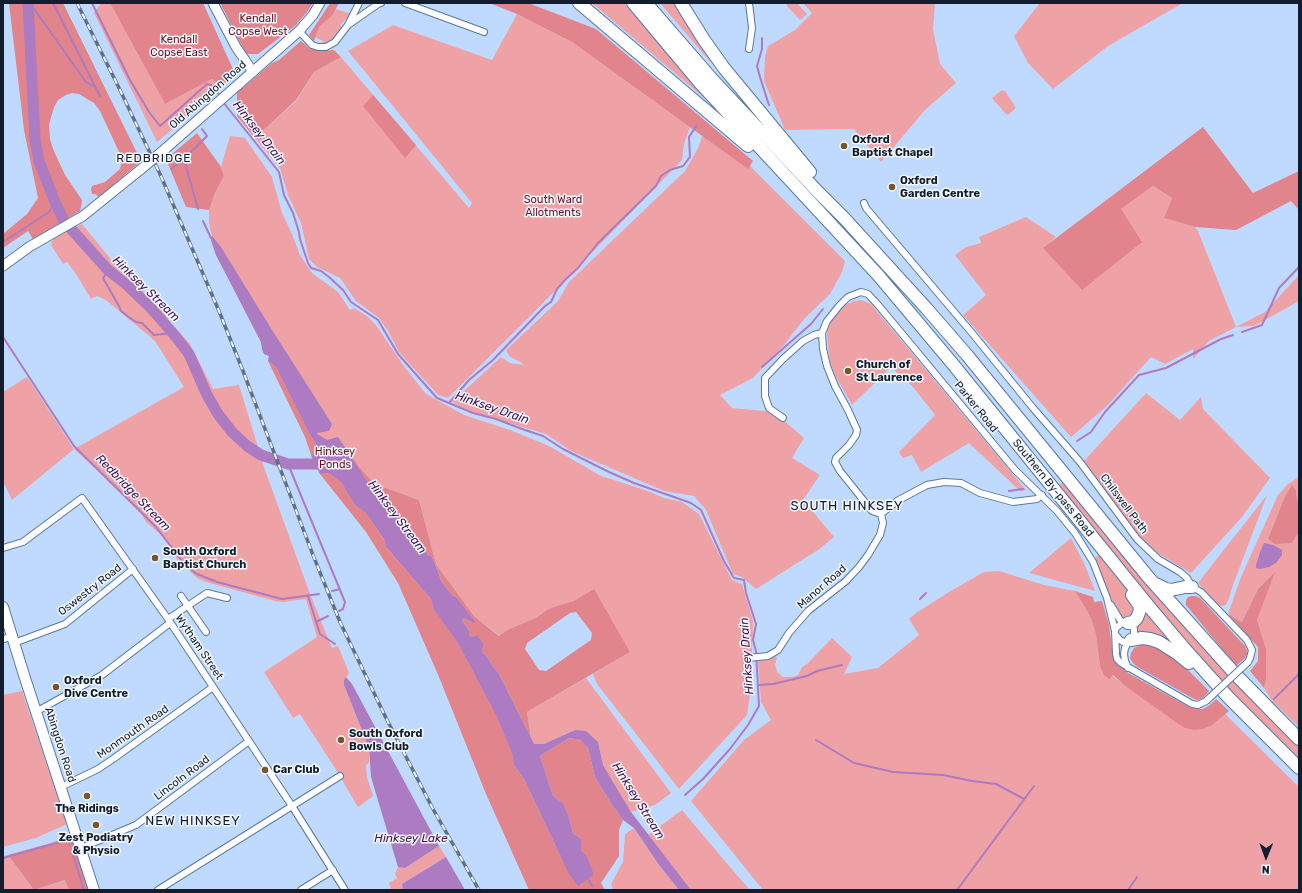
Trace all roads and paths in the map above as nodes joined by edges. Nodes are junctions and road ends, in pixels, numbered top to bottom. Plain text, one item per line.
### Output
1 (213, 3) edge
2 (320, 3) edge
3 (359, 3) edge
4 (381, 3) edge
5 (405, 3) edge
6 (579, 3) edge
7 (633, 3) edge
8 (646, 3) edge
9 (681, 3) edge
10 (749, 3) edge
11 (348, 25) junction
12 (299, 31) junction
13 (484, 32) dead end
14 (749, 49) dead end
15 (254, 72) junction
16 (812, 202) junction
17 (864, 203) dead end
18 (844, 218) junction
19 (3, 266) edge
20 (822, 333) junction
21 (783, 418) dead end
22 (1042, 495) junction
23 (881, 514) junction
24 (3, 548) edge
25 (1112, 561) junction
26 (133, 569) junction
27 (1149, 578) junction
28 (1192, 587) junction
29 (181, 596) dead end
30 (227, 598) dead end
31 (1107, 598) junction
32 (187, 606) junction
33 (3, 607) edge
34 (1185, 619) junction
35 (169, 621) junction
36 (1126, 623) junction
37 (206, 632) dead end
38 (1116, 633) junction
39 (10, 639) edge
40 (1130, 641) junction
41 (753, 657) dead end
42 (1128, 668) junction
43 (213, 687) junction
44 (1229, 698) junction
45 (36, 711) junction
46 (1299, 739) edge
47 (248, 741) junction
48 (1299, 768) edge
49 (340, 776) dead end
50 (61, 788) junction
51 (292, 806) junction
52 (81, 848) junction
53 (333, 870) junction
54 (94, 890) edge
55 (158, 890) edge
56 (301, 890) edge
57 (346, 890) edge

1 - 15 street
2 - 12 street, Old Abingdon Road
3 - 11 street
4 - 11 street
5 - 13 street
6 - 16 highway
7 - 16 highway
8 - 18 highway
9 - 18 highway
10 - 14 street
11 - 12 street
12 - 15 street, Old Abingdon Road
15 - 19 street, Old Abingdon Road, bridge
16 - 25 highway, Southern By-pass Road
17 - 28 street, Chilswell Path
18 - 27 highway, Southern By-pass Road
20 - 21 street
20 - 22 street, Parker Road
20 - 23 street
22 - 23 street
22 - 31 street, Parker Road
23 - 41 street, Manor Road
24 - 26 street, Wytham Street
25 - 36 highway
25 - 44 highway, Southern By-pass Road
26 - 35 street, Wytham Street
26 - 39 street, Oswestry Road
27 - 28 highway
27 - 34 highway, Southern By-pass Road
28 - 34 highway
28 - 42 street, Chilswell Path, bridge
29 - 32 street
30 - 32 street
31 - 36 street, Parker Road
31 - 38 street, Parker Road
32 - 35 street
32 - 37 street
33 - 39 main road, Abingdon Road
34 - 46 highway, Southern By-pass Road
35 - 43 street, Wytham Street
35 - 45 street
36 - 38 street
36 - 40 street
38 - 40 street
38 - 42 street, Parker Road
39 - 45 main road, Abingdon Road
40 - 42 street
40 - 44 highway
43 - 47 street, Wytham Street
43 - 50 street, Monmouth Road
44 - 48 highway, Southern By-pass Road
45 - 50 main road, Abingdon Road
47 - 51 street, Wytham Street
47 - 52 street, Lincoln Road
49 - 51 street
50 - 52 main road, Abingdon Road
51 - 53 street, Wytham Street
51 - 55 street
52 - 54 main road, Abingdon Road
53 - 56 street
53 - 57 street, Wytham Street

